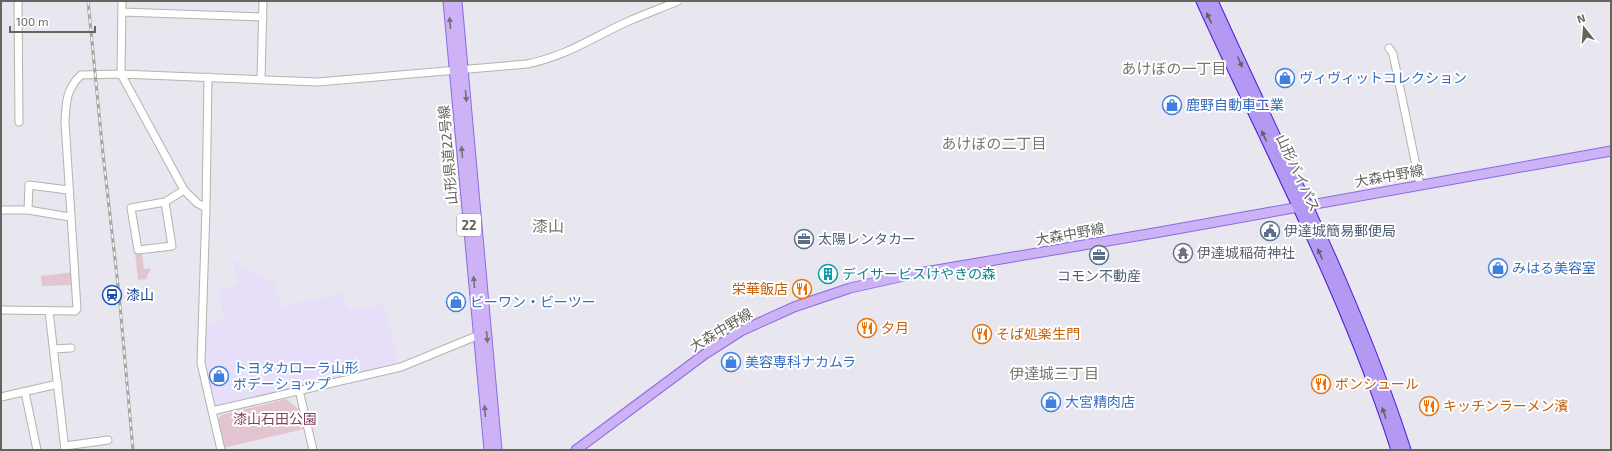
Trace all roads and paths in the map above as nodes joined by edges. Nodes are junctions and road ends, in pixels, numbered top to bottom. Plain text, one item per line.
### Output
1 (18, 1) edge
2 (122, 1) edge
3 (263, 1) edge
4 (448, 1) edge
5 (457, 1) edge
6 (678, 1) edge
7 (1202, 1) edge
8 (1212, 1) edge
9 (122, 12) junction
10 (263, 17) junction
11 (1389, 48) dead end
12 (459, 70) junction
13 (121, 74) junction
14 (208, 77) junction
15 (262, 79) junction
16 (19, 122) dead end
17 (1611, 151) edge
18 (1420, 185) junction
19 (68, 190) junction
20 (184, 190) junction
21 (165, 202) junction
22 (1303, 206) junction
23 (206, 208) junction
24 (1, 210) edge
25 (28, 210) junction
26 (70, 216) junction
27 (1, 310) edge
28 (49, 311) junction
29 (479, 335) junction
30 (71, 348) dead end
31 (54, 349) junction
32 (58, 384) junction
33 (299, 390) junction
34 (25, 392) junction
35 (1, 397) edge
36 (212, 411) junction
37 (108, 440) dead end
38 (65, 448) edge
39 (37, 450) edge
40 (221, 450) edge
41 (313, 450) edge
42 (489, 450) edge
43 (497, 450) edge
44 (576, 450) edge
45 (1397, 450) edge
46 (1405, 450) edge

1 - 16 street
2 - 9 street
3 - 10 street
12 -> 4 main road, 山形県道22号線 / 22
5 - 12 main road, 山形県道22号線 / 22
6 - 12 street
22 -> 7 highway, 山形バイパス
8 -> 22 highway, 山形バイパス
9 - 10 street
9 - 13 street
10 - 15 street
11 - 18 street
12 - 15 street
29 -> 12 main road, 山形県道22号線 / 22
12 -> 43 main road, 山形県道22号線 / 22
13 - 14 street
13 - 19 street
13 - 20 street
14 - 15 street
14 - 23 street
17 - 18 main road, 大森中野線
18 - 22 main road, 大森中野線
19 - 25 street
19 - 26 street
20 - 21 street
20 - 23 street
21 - 21 street
22 - 44 main road, 大森中野線
45 -> 22 highway, 山形バイパス
22 - 46 highway, 山形バイパス
23 - 36 street
24 - 25 street
25 - 26 street
26 - 28 street
27 - 28 street
28 - 31 street
29 - 33 street
42 -> 29 main road, 山形県道22号線 / 22
30 - 31 street
31 - 32 street
32 - 34 street
32 - 38 street
33 - 36 street
33 - 41 street
34 - 35 street
34 - 39 street
36 - 40 street
37 - 38 street

